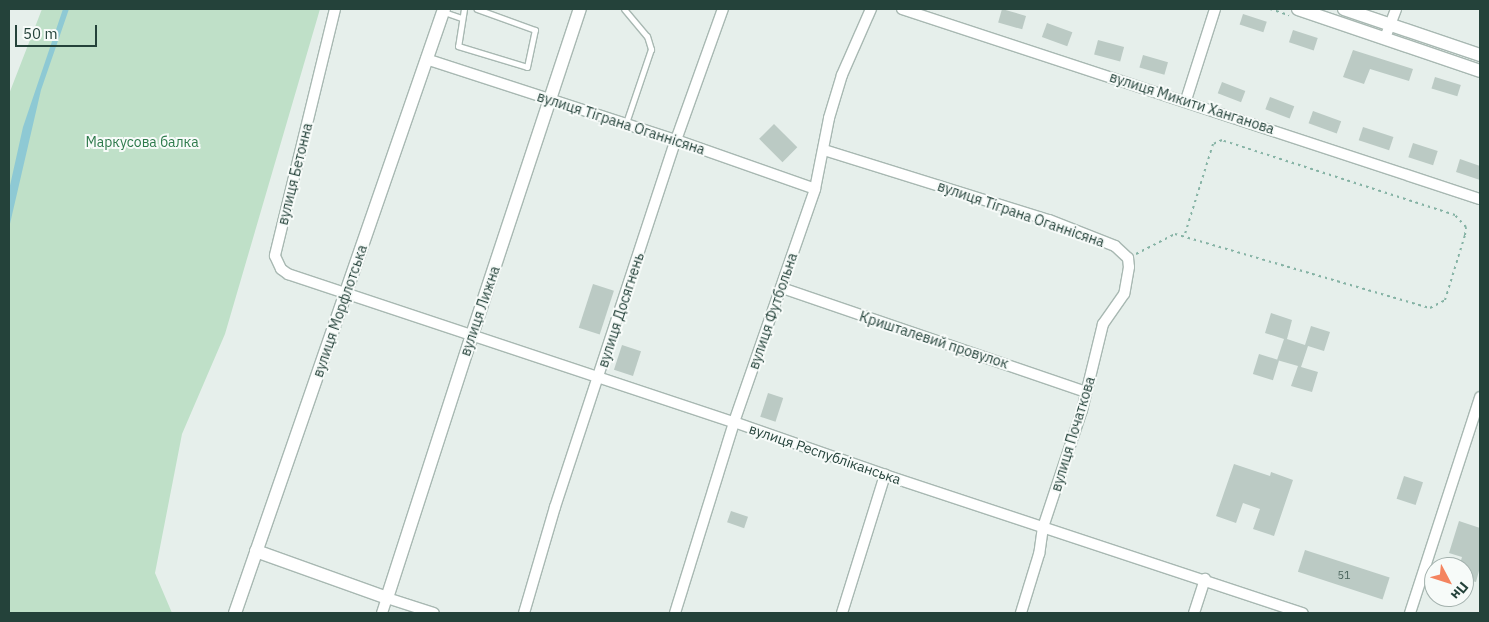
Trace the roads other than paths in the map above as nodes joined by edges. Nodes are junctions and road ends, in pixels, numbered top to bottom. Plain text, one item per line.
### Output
1 (336, 9) edge
2 (464, 9) edge
3 (477, 9) edge
4 (580, 9) edge
5 (624, 9) edge
6 (723, 9) edge
7 (871, 9) edge
8 (902, 9) edge
9 (1215, 9) edge
10 (1298, 9) edge
11 (1344, 9) edge
12 (1396, 9) edge
13 (444, 10) edge
14 (461, 18) junction
15 (1391, 25) junction
16 (1385, 38) junction
17 (1480, 55) edge
18 (426, 59) junction
19 (1480, 71) edge
20 (552, 100) junction
21 (1186, 100) junction
22 (626, 124) junction
23 (676, 140) junction
24 (824, 150) junction
25 (815, 189) junction
26 (1480, 199) edge
27 (1128, 258) joint
28 (782, 288) junction
29 (347, 294) junction
30 (472, 335) junction
31 (600, 378) junction
32 (1086, 392) junction
33 (1480, 397) edge
34 (734, 422) junction
35 (885, 475) junction
36 (1043, 528) junction
37 (256, 552) junction
38 (1205, 579) junction
39 (387, 598) junction
40 (235, 613) edge
41 (382, 613) edge
42 (434, 613) edge
43 (524, 613) edge
44 (675, 613) edge
45 (842, 613) edge
46 (1022, 613) edge
47 (1194, 613) edge
48 (1303, 613) edge
49 (1410, 613) edge

1 - 29 street, вулиця Бетонна
2 - 14 lane
3 - 14 lane
4 - 20 street, вулиця Лижна
5 - 22 lane
6 - 23 street, вулиця Досягнень
7 - 24 street, вулиця Футбольна
8 - 21 street, вулиця Микити Ханганова
9 - 21 street
10 - 16 street
11 - 15 street
12 - 15 street
13 - 14 lane
13 - 18 street, вулиця Морфлотська
15 - 16 street
15 - 17 street
16 - 19 street
18 - 20 street, вулиця Тіграна Оганнісяна
18 - 29 street, вулиця Морфлотська
20 - 22 street, вулиця Тіграна Оганнісяна
20 - 30 street, вулиця Лижна
21 - 26 street, вулиця Микити Ханганова
22 - 23 street, вулиця Тіграна Оганнісяна
23 - 25 street, вулиця Тіграна Оганнісяна
23 - 31 street, вулиця Досягнень
24 - 25 street, вулиця Футбольна
24 - 27 street, вулиця Тіграна Оганнісяна
25 - 28 street, вулиця Футбольна
27 - 32 street, вулиця Початкова
28 - 32 street, Кришталевий провулок
28 - 34 street, вулиця Футбольна
29 - 30 street, вулиця Республіканська
29 - 37 street, вулиця Морфлотська
30 - 31 street, вулиця Республіканська
30 - 39 street, вулиця Лижна
31 - 34 street, вулиця Республіканська
31 - 43 street, вулиця Досягнень
32 - 36 street, вулиця Початкова
33 - 49 street
34 - 35 street, вулиця Республіканська
34 - 44 street, вулиця Футбольна
35 - 36 street, вулиця Республіканська
35 - 45 street
36 - 38 street, вулиця Республіканська
36 - 46 street, вулиця Початкова
37 - 39 street
37 - 40 street, вулиця Морфлотська
38 - 47 street
38 - 48 street, вулиця Республіканська
39 - 41 street, вулиця Лижна
39 - 42 street

